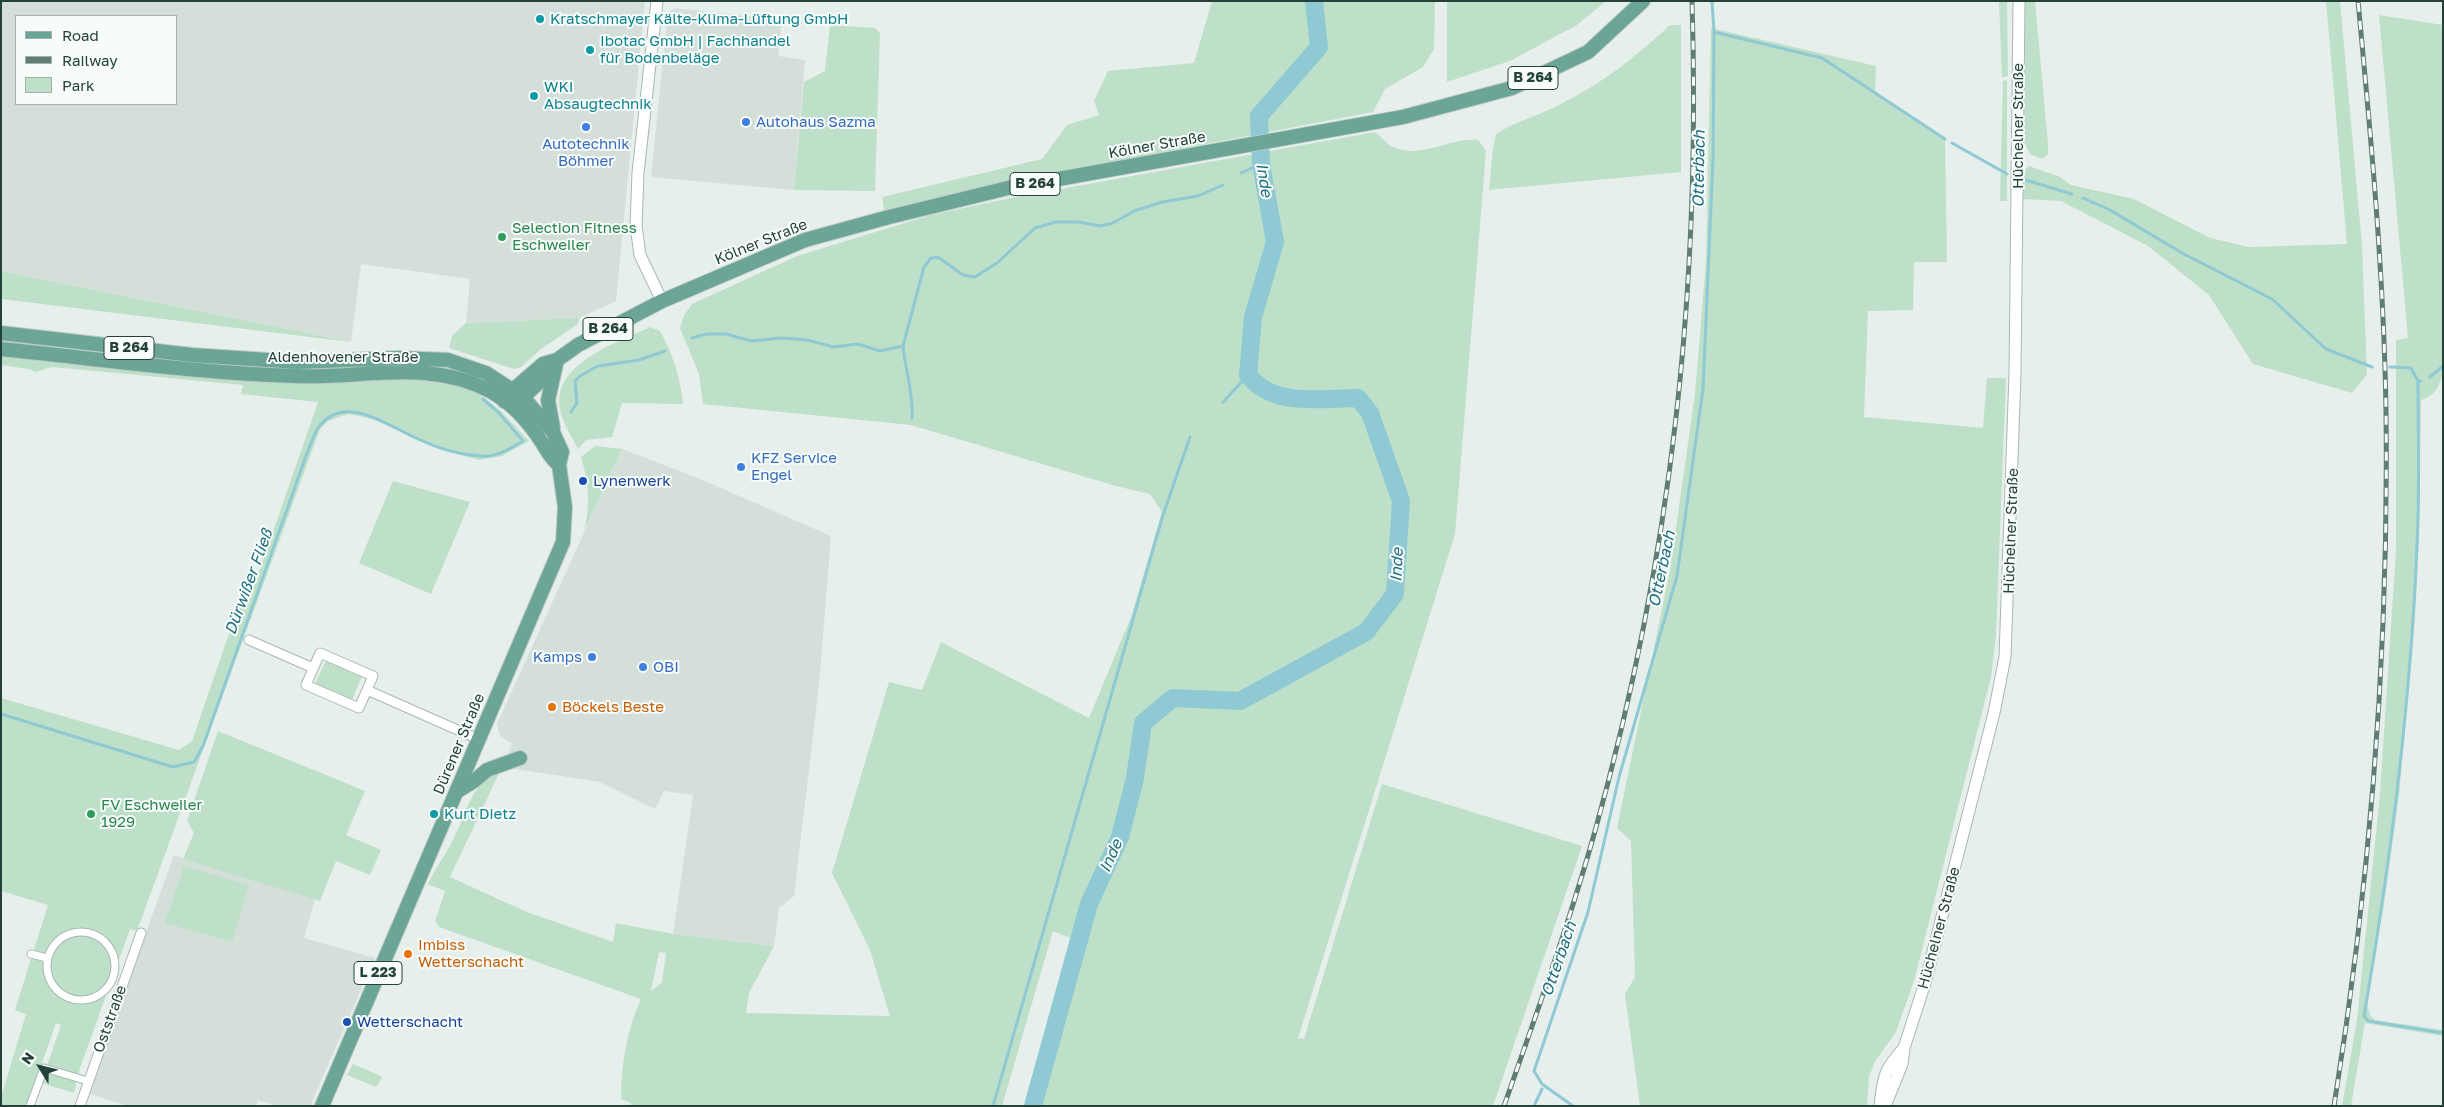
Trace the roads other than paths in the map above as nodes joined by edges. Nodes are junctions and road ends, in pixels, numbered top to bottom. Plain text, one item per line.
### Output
1 (657, 1) edge
2 (1643, 1) edge
3 (2018, 1) edge
4 (662, 302) junction
5 (1, 334) edge
6 (1, 349) edge
7 (557, 360) junction
8 (518, 393) junction
9 (508, 404) junction
10 (553, 432) junction
11 (559, 465) junction
12 (249, 640) dead end
13 (313, 668) junction
14 (366, 690) junction
15 (478, 739) junction
16 (520, 758) dead end
17 (456, 792) junction
18 (141, 933) dead end
19 (31, 954) dead end
20 (47, 958) junction
21 (113, 978) junction
22 (124, 982) junction
23 (1904, 1048) junction
24 (88, 1081) junction
25 (30, 1106) edge
26 (80, 1106) edge
27 (322, 1106) edge
28 (1880, 1106) edge
29 (1885, 1106) edge

1 - 4 street
2 - 4 main road, Kölner Straße / B 264
3 - 23 street, Hüchelner Straße
4 - 7 main road, B 264
5 - 8 main road, Aldenhovener Straße / B 264
6 - 9 main road, Aldenhovener Straße / B 264
7 - 8 main road, B 264
7 - 10 main road
8 - 9 main road
8 - 10 main road, Dürener Straße / L 223
9 - 11 main road, Aldenhovener Straße / L 223
10 - 11 main road, Dürener Straße / L 223
11 - 15 main road, Dürener Straße / L 223
12 - 13 street
13 - 14 street
13 - 14 street
14 - 15 street
15 - 17 main road, Dürener Straße / L 223
16 - 17 main road
17 - 27 main road, Dürener Straße / L 223
18 - 22 street, Oststraße
19 - 20 street
20 - 21 street
20 - 21 street
21 - 22 street
22 - 24 street, Oststraße
23 - 28 street, Hüchelner Straße
23 - 29 street, Hüchelner Straße
24 - 25 street
24 - 26 street, Oststraße

